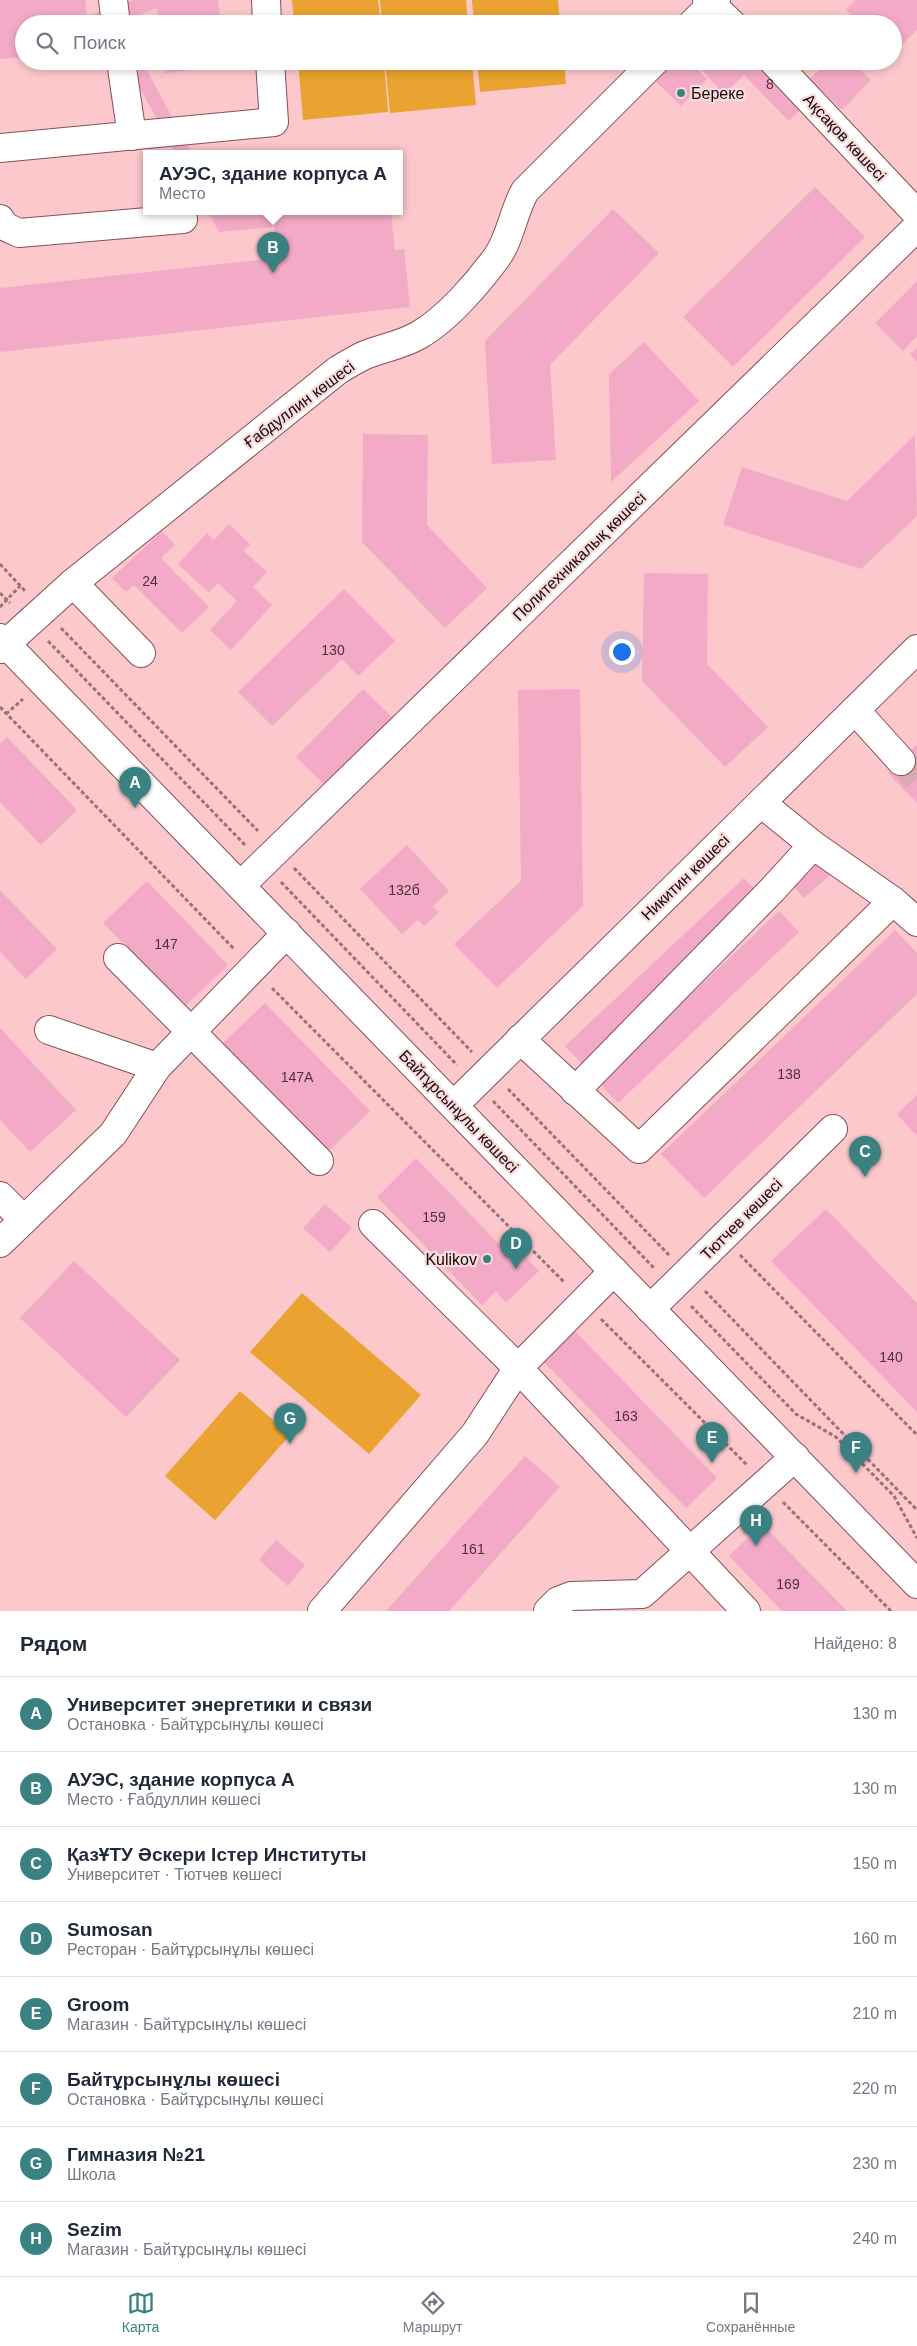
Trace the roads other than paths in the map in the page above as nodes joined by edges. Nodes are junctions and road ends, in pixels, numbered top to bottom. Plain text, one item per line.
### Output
1 (113, 0) edge
2 (266, 0) edge
3 (711, 2) edge
4 (115, 15) edge
5 (267, 15) edge
6 (700, 15) edge
7 (723, 15) edge
8 (123, 70) edge
9 (271, 70) edge
10 (646, 70) edge
11 (781, 70) edge
12 (132, 136) junction
13 (0, 148) edge
14 (917, 214) edge
15 (0, 219) edge
16 (182, 219) dead end
17 (917, 227) edge
18 (73, 583) junction
19 (2, 644) edge
20 (917, 649) edge
21 (141, 653) dead end
22 (855, 710) junction
23 (901, 762) tunnel mouth
24 (761, 803) junction
25 (813, 845) junction
26 (240, 885) junction
27 (893, 901) junction
28 (917, 922) edge
29 (287, 933) junction
30 (118, 958) dead end
31 (49, 1030) dead end
32 (191, 1030) junction
33 (520, 1039) junction
34 (156, 1067) junction
35 (575, 1090) junction
36 (454, 1105) junction
37 (833, 1129) dead end
38 (319, 1161) dead end
39 (0, 1196) edge
40 (24, 1220) junction
41 (373, 1224) dead end
42 (0, 1243) edge
43 (614, 1271) junction
44 (650, 1309) junction
45 (518, 1368) junction
46 (794, 1457) junction
47 (690, 1551) junction
48 (917, 1584) edge
49 (322, 1611) edge
50 (548, 1611) edge
51 (746, 1611) edge

1 - 4 street
2 - 5 street
3 - 6 street
3 - 7 street
8 - 12 street
9 - 12 street
10 - 18 street, Ғабдуллин көшесі
11 - 14 street, Ақсақов көшесі
12 - 13 street
15 - 16 street
17 - 26 street, Политехникалық көшесі
18 - 19 street, Ғабдуллин көшесі
18 - 21 street
19 - 26 street, Байтұрсынұлы көшесі
20 - 22 street, Никитин көшесі
22 - 23 street
22 - 24 street, Никитин көшесі
24 - 25 street
24 - 33 street, Никитин көшесі
25 - 27 street
25 - 35 street
26 - 29 street, Байтұрсынұлы көшесі
27 - 28 street
27 - 35 street
29 - 32 street
29 - 36 street, Байтұрсынұлы көшесі
30 - 32 street
31 - 34 street
32 - 34 street
32 - 38 street
33 - 35 street
33 - 36 street, Никитин көшесі
34 - 40 street
36 - 43 street, Байтұрсынұлы көшесі
37 - 44 street, Тютчев көшесі
39 - 40 street
40 - 42 street
41 - 45 street
43 - 44 street, Байтұрсынұлы көшесі
43 - 45 street
44 - 46 street, Байтұрсынұлы көшесі
45 - 47 street
45 - 49 street
46 - 47 street
46 - 48 street, Байтұрсынұлы көшесі
47 - 50 street
47 - 51 street

